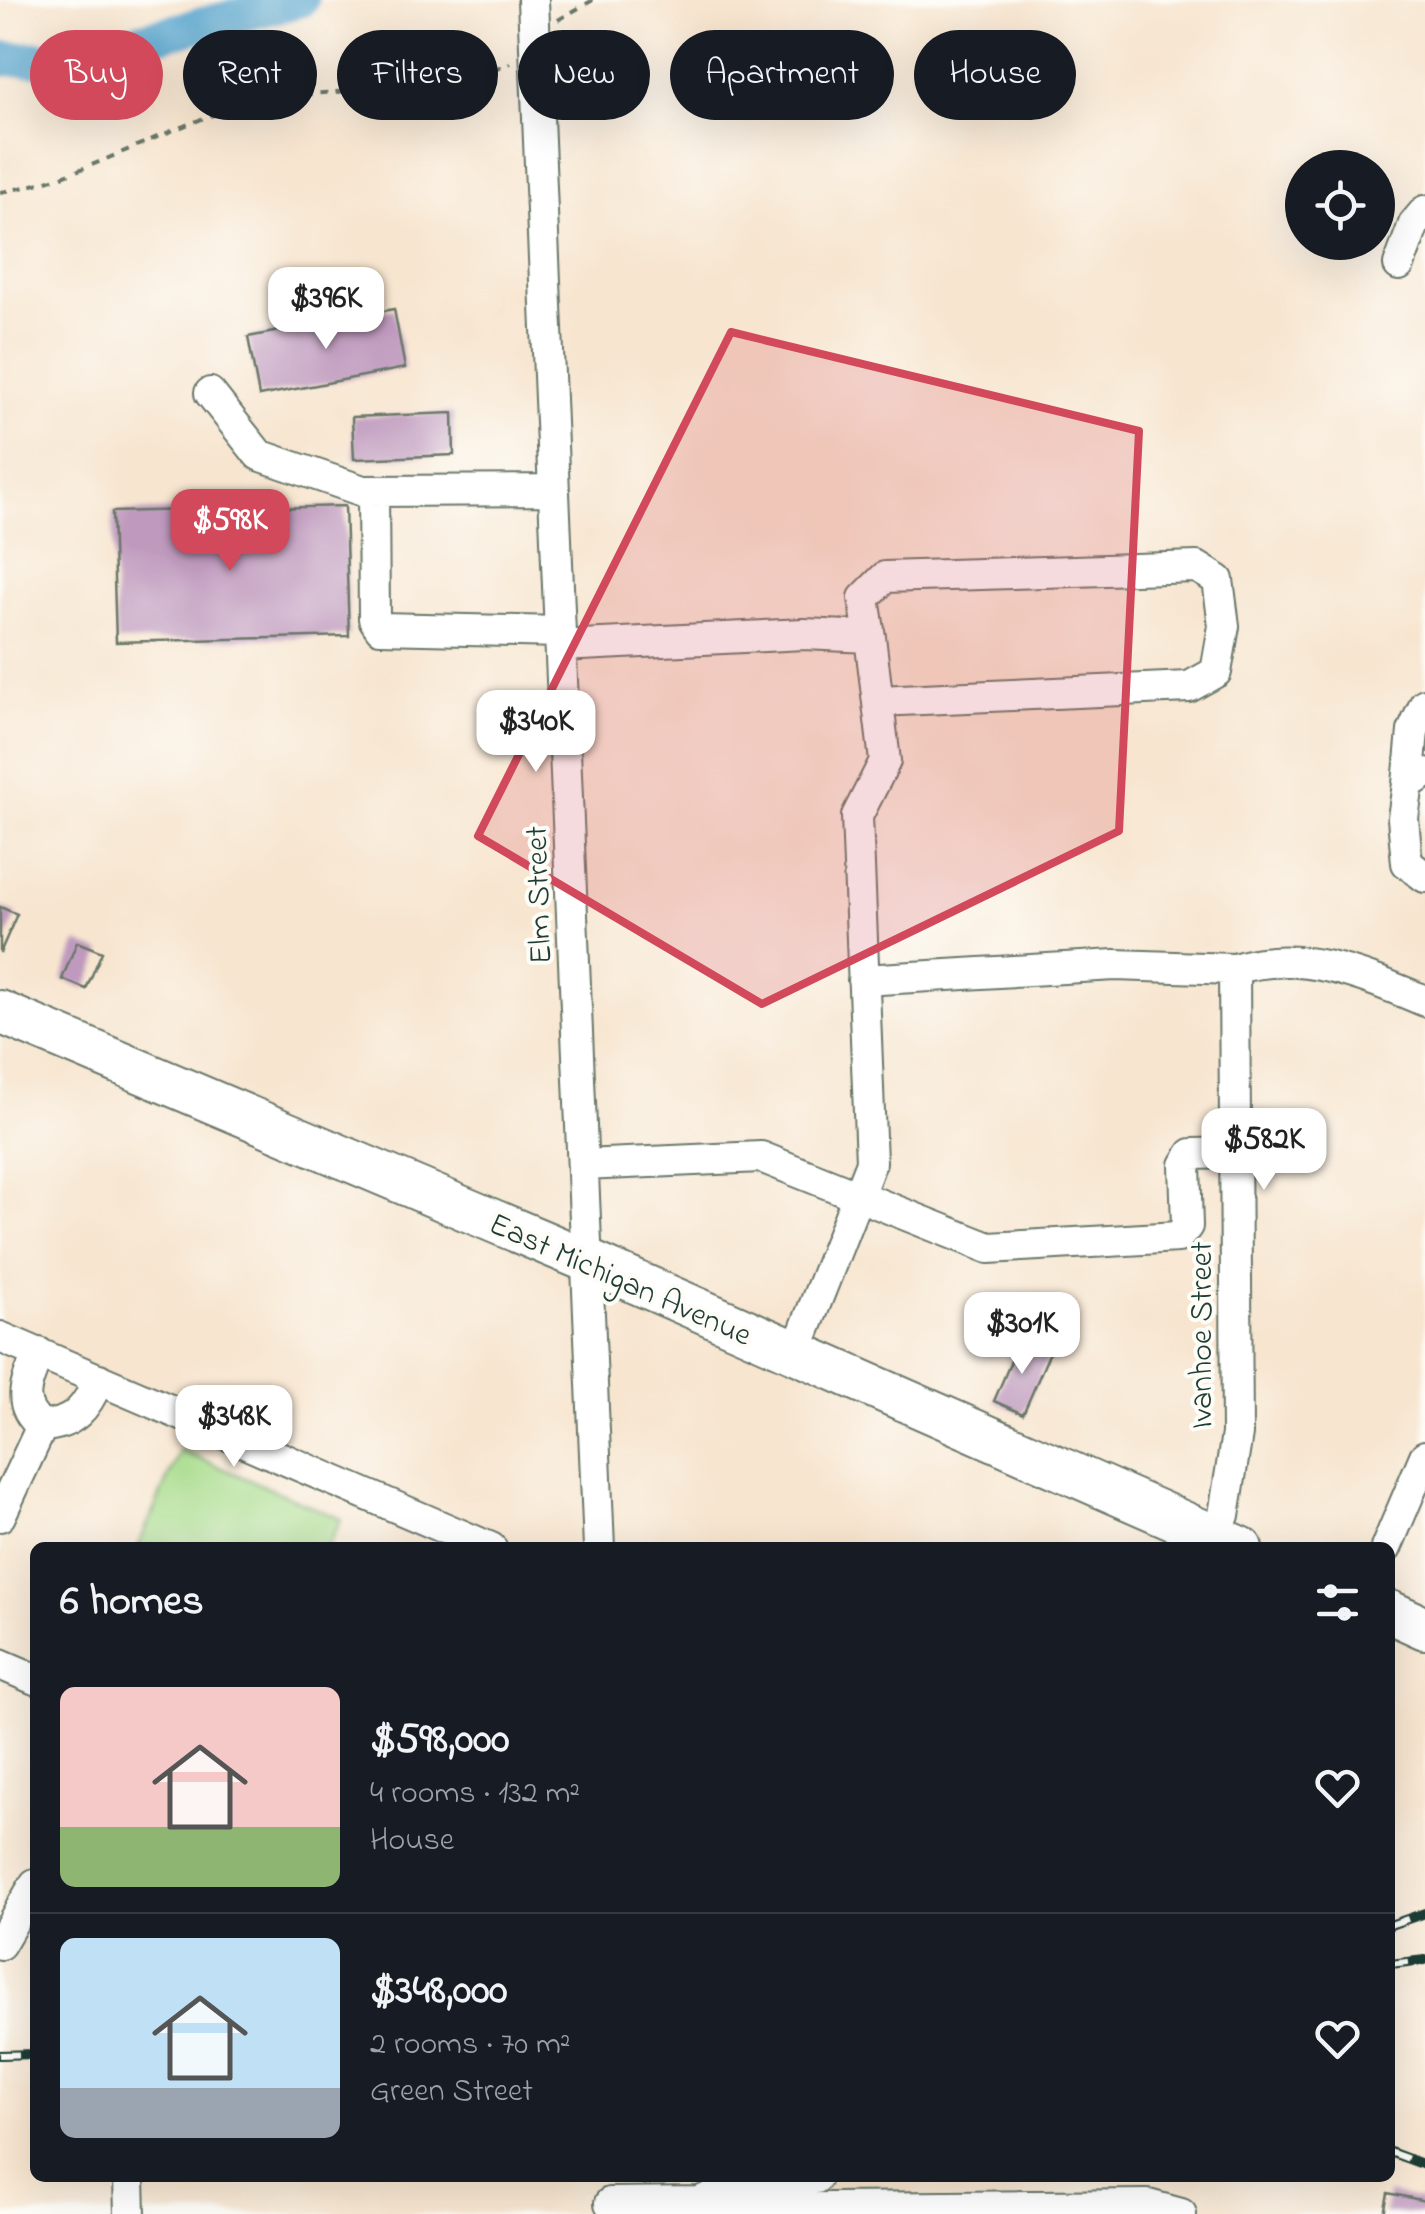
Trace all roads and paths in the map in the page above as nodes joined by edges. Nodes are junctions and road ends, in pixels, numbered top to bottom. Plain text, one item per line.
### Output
1 (534, 0) edge
2 (593, 0) edge
3 (535, 30) edge
4 (548, 30) edge
5 (518, 56) edge
6 (539, 120) edge
7 (0, 192) edge
8 (1425, 210) edge
9 (1399, 265) dead end
10 (210, 392) dead end
11 (554, 490) junction
12 (373, 491) junction
13 (870, 637) junction
14 (560, 639) junction
15 (878, 701) junction
16 (1425, 704) edge
17 (1416, 778) edge
18 (1425, 877) edge
19 (1234, 970) junction
20 (863, 980) junction
21 (1425, 1001) edge
22 (4, 1023) edge
23 (1234, 1152) junction
24 (583, 1166) junction
25 (859, 1197) junction
26 (588, 1261) junction
27 (0, 1337) edge
28 (39, 1353) junction
29 (795, 1354) junction
30 (99, 1379) junction
31 (42, 1426) junction
32 (1425, 1456) edge
33 (0, 1516) edge
34 (477, 1542) edge
35 (599, 1542) edge
36 (1228, 1542) edge
37 (1389, 1542) edge
38 (1395, 1614) edge
39 (1425, 1628) edge
40 (0, 1664) edge
41 (30, 1677) edge
42 (30, 1893) edge
43 (0, 1944) edge
44 (129, 2182) edge
45 (789, 2182) edge
46 (610, 2198) edge
47 (700, 2202) junction
48 (130, 2214) edge
49 (1181, 2214) edge

1 - 3 street, Elm Street
2 - 4 path
5 - 7 path
6 - 11 street, Elm Street
8 - 9 street
10 - 12 street
11 - 12 street
11 - 14 street, Elm Street
12 - 14 street
13 - 14 street
13 - 15 street
13 - 15 street
14 - 24 street, Elm Street
15 - 20 street
16 - 17 street
17 - 18 street
19 - 20 street
19 - 21 street
19 - 23 street, Ivanhoe Street
20 - 25 street
22 - 26 highway, East Michigan Avenue
23 - 25 street
23 - 36 street, Ivanhoe Street
24 - 25 street
24 - 26 street, Elm Street
25 - 29 street
26 - 29 highway, East Michigan Avenue
26 - 35 street, Elm Street
27 - 28 street
28 - 30 street
28 - 31 street
29 - 36 highway, East Michigan Avenue
30 - 31 street
30 - 34 street
31 - 33 street
32 - 37 street
38 - 39 highway
40 - 41 street
42 - 43 street
44 - 48 street
45 - 47 street
46 - 47 street
47 - 49 street

